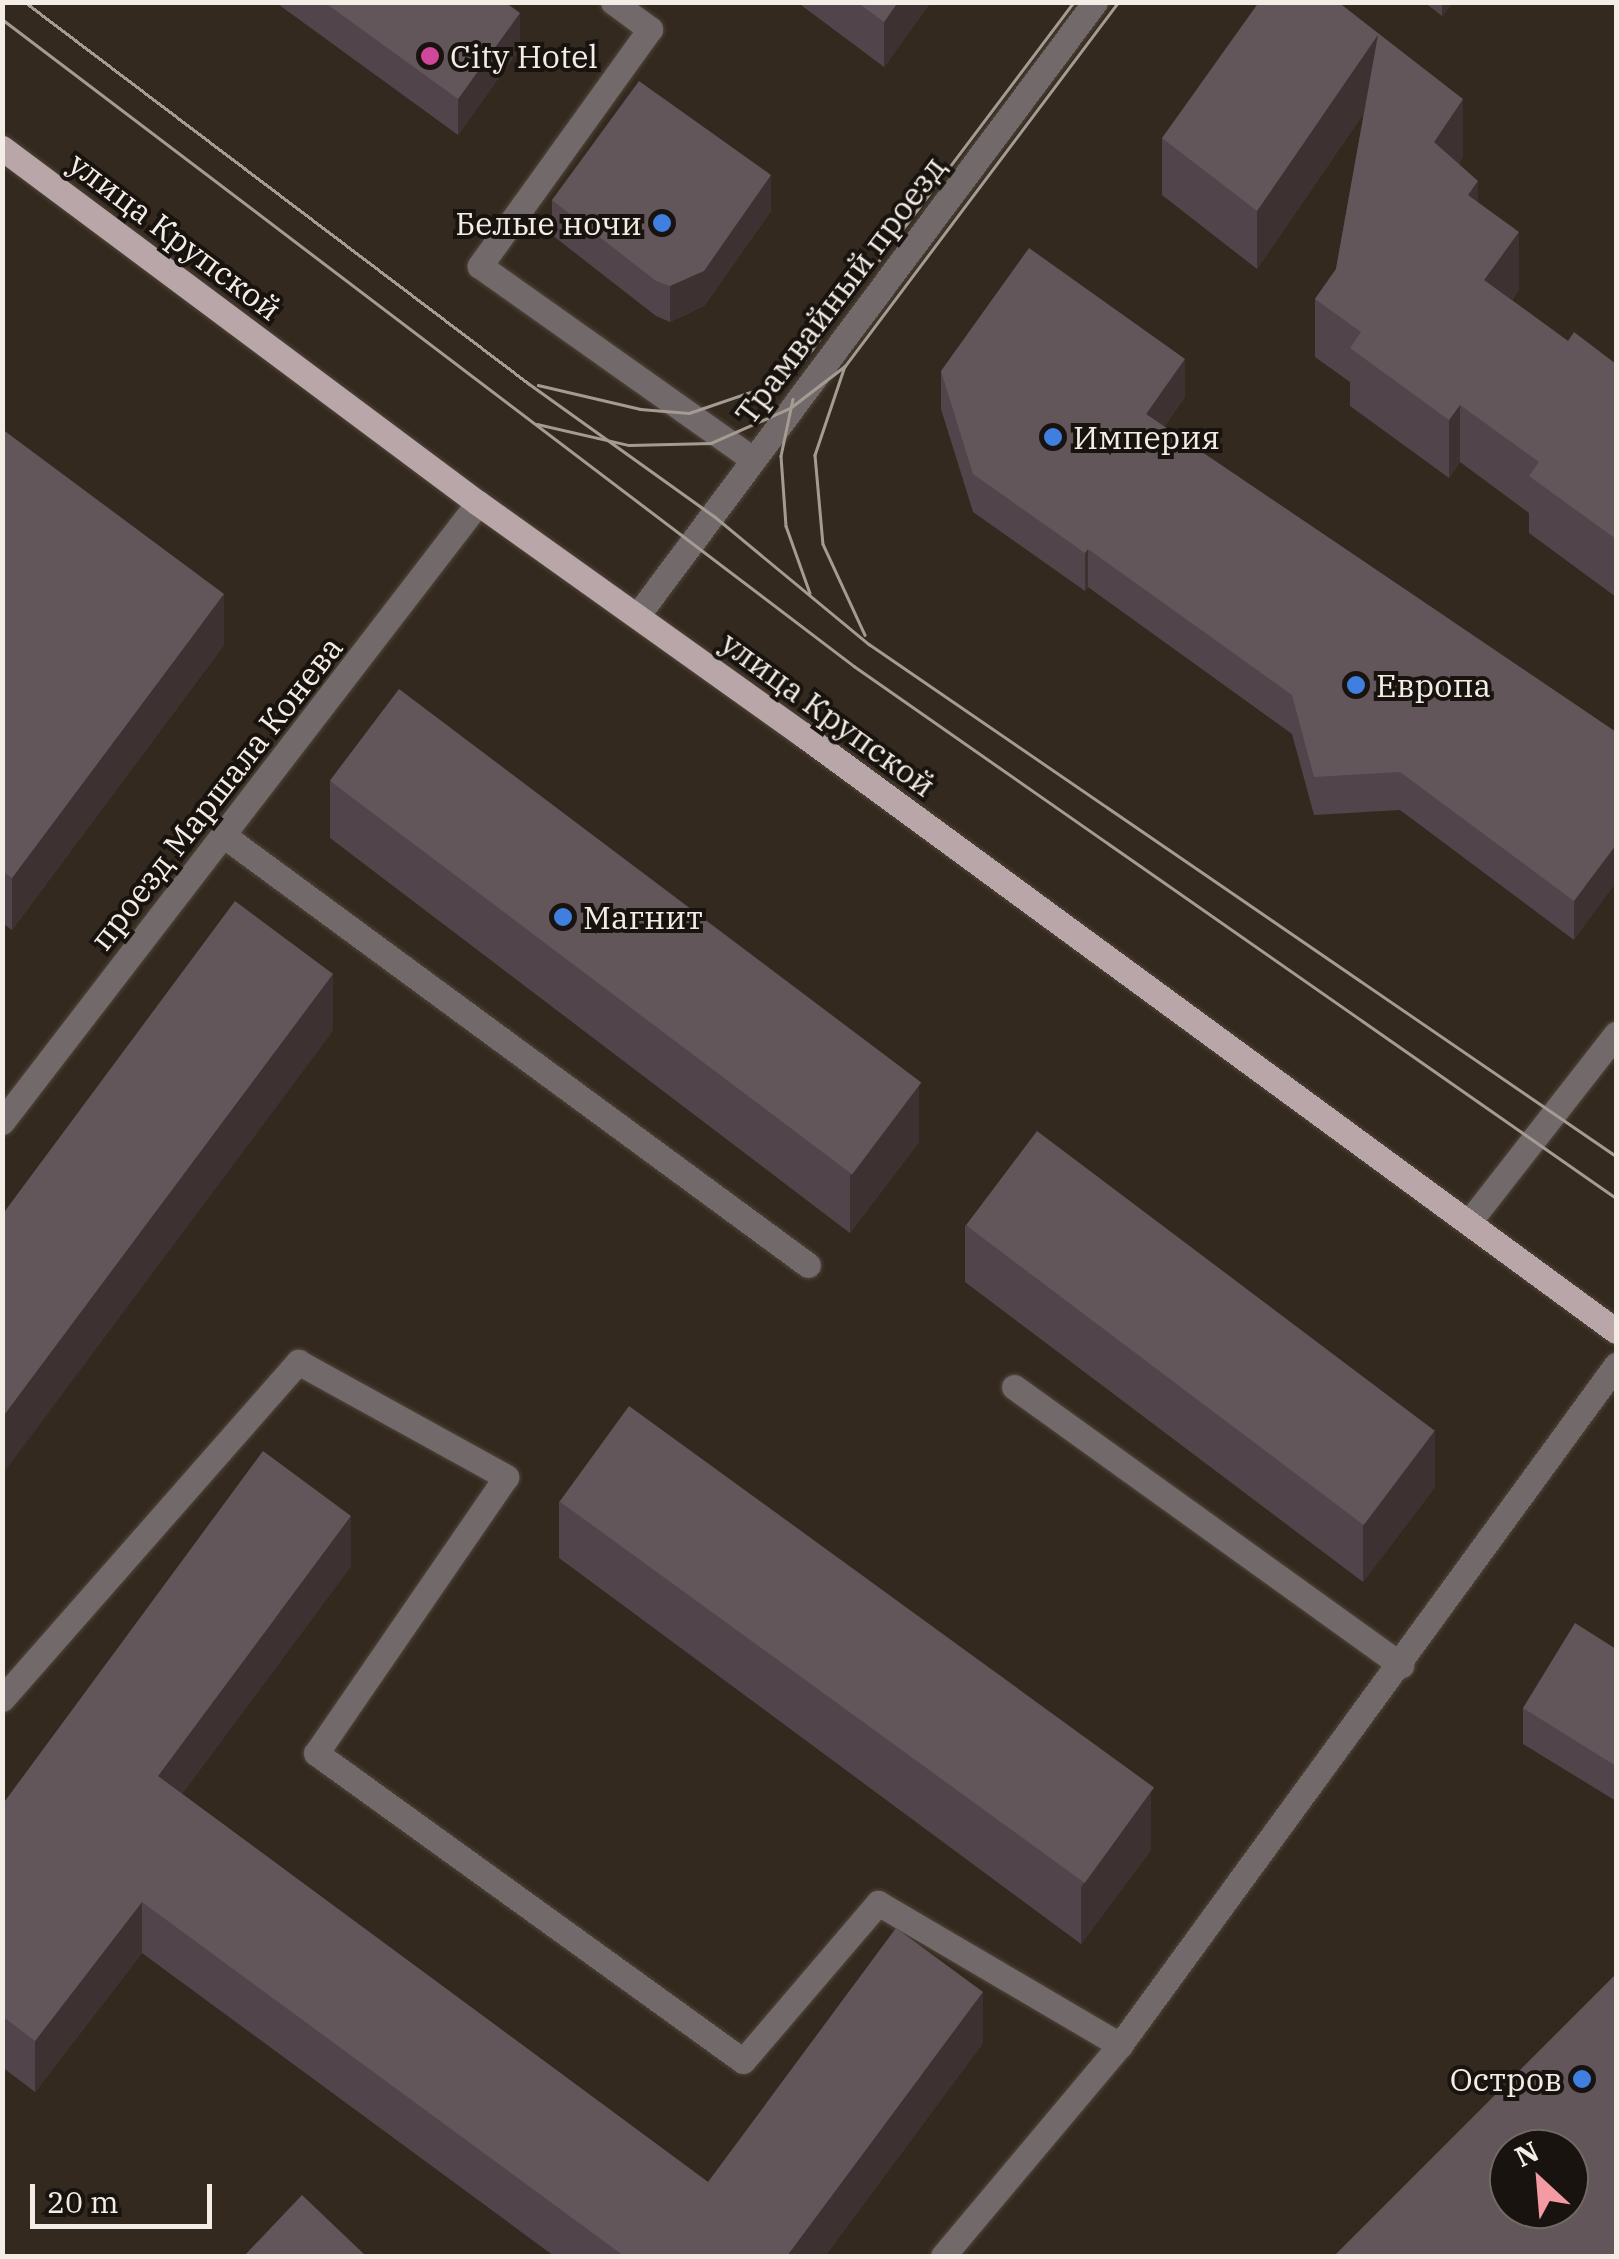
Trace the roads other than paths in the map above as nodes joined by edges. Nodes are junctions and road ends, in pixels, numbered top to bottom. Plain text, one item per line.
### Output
1 (613, 2) edge
2 (1095, 2) edge
3 (2, 148) edge
4 (754, 459) junction
5 (478, 504) junction
6 (637, 616) junction
7 (222, 835) junction
8 (1616, 1034) edge
9 (2, 1122) edge
10 (1469, 1222) junction
11 (808, 1264) dead end
12 (1616, 1331) edge
13 (1616, 1365) edge
14 (1014, 1387) dead end
15 (1400, 1665) junction
16 (2, 1699) edge
17 (1120, 2045) junction
18 (942, 2256) edge

1 - 4 street
2 - 4 street, Трамвайный проезд
3 - 5 main road, улица Крупской
4 - 6 street, Трамвайный проезд
5 - 6 main road, улица Крупской
5 - 7 street, проезд Маршала Конева
6 - 10 main road, улица Крупской
7 - 9 street, проезд Маршала Конева
7 - 11 street
8 - 10 street
10 - 12 main road, улица Крупской
13 - 15 street
14 - 15 street
15 - 17 street
16 - 17 street
17 - 18 street

